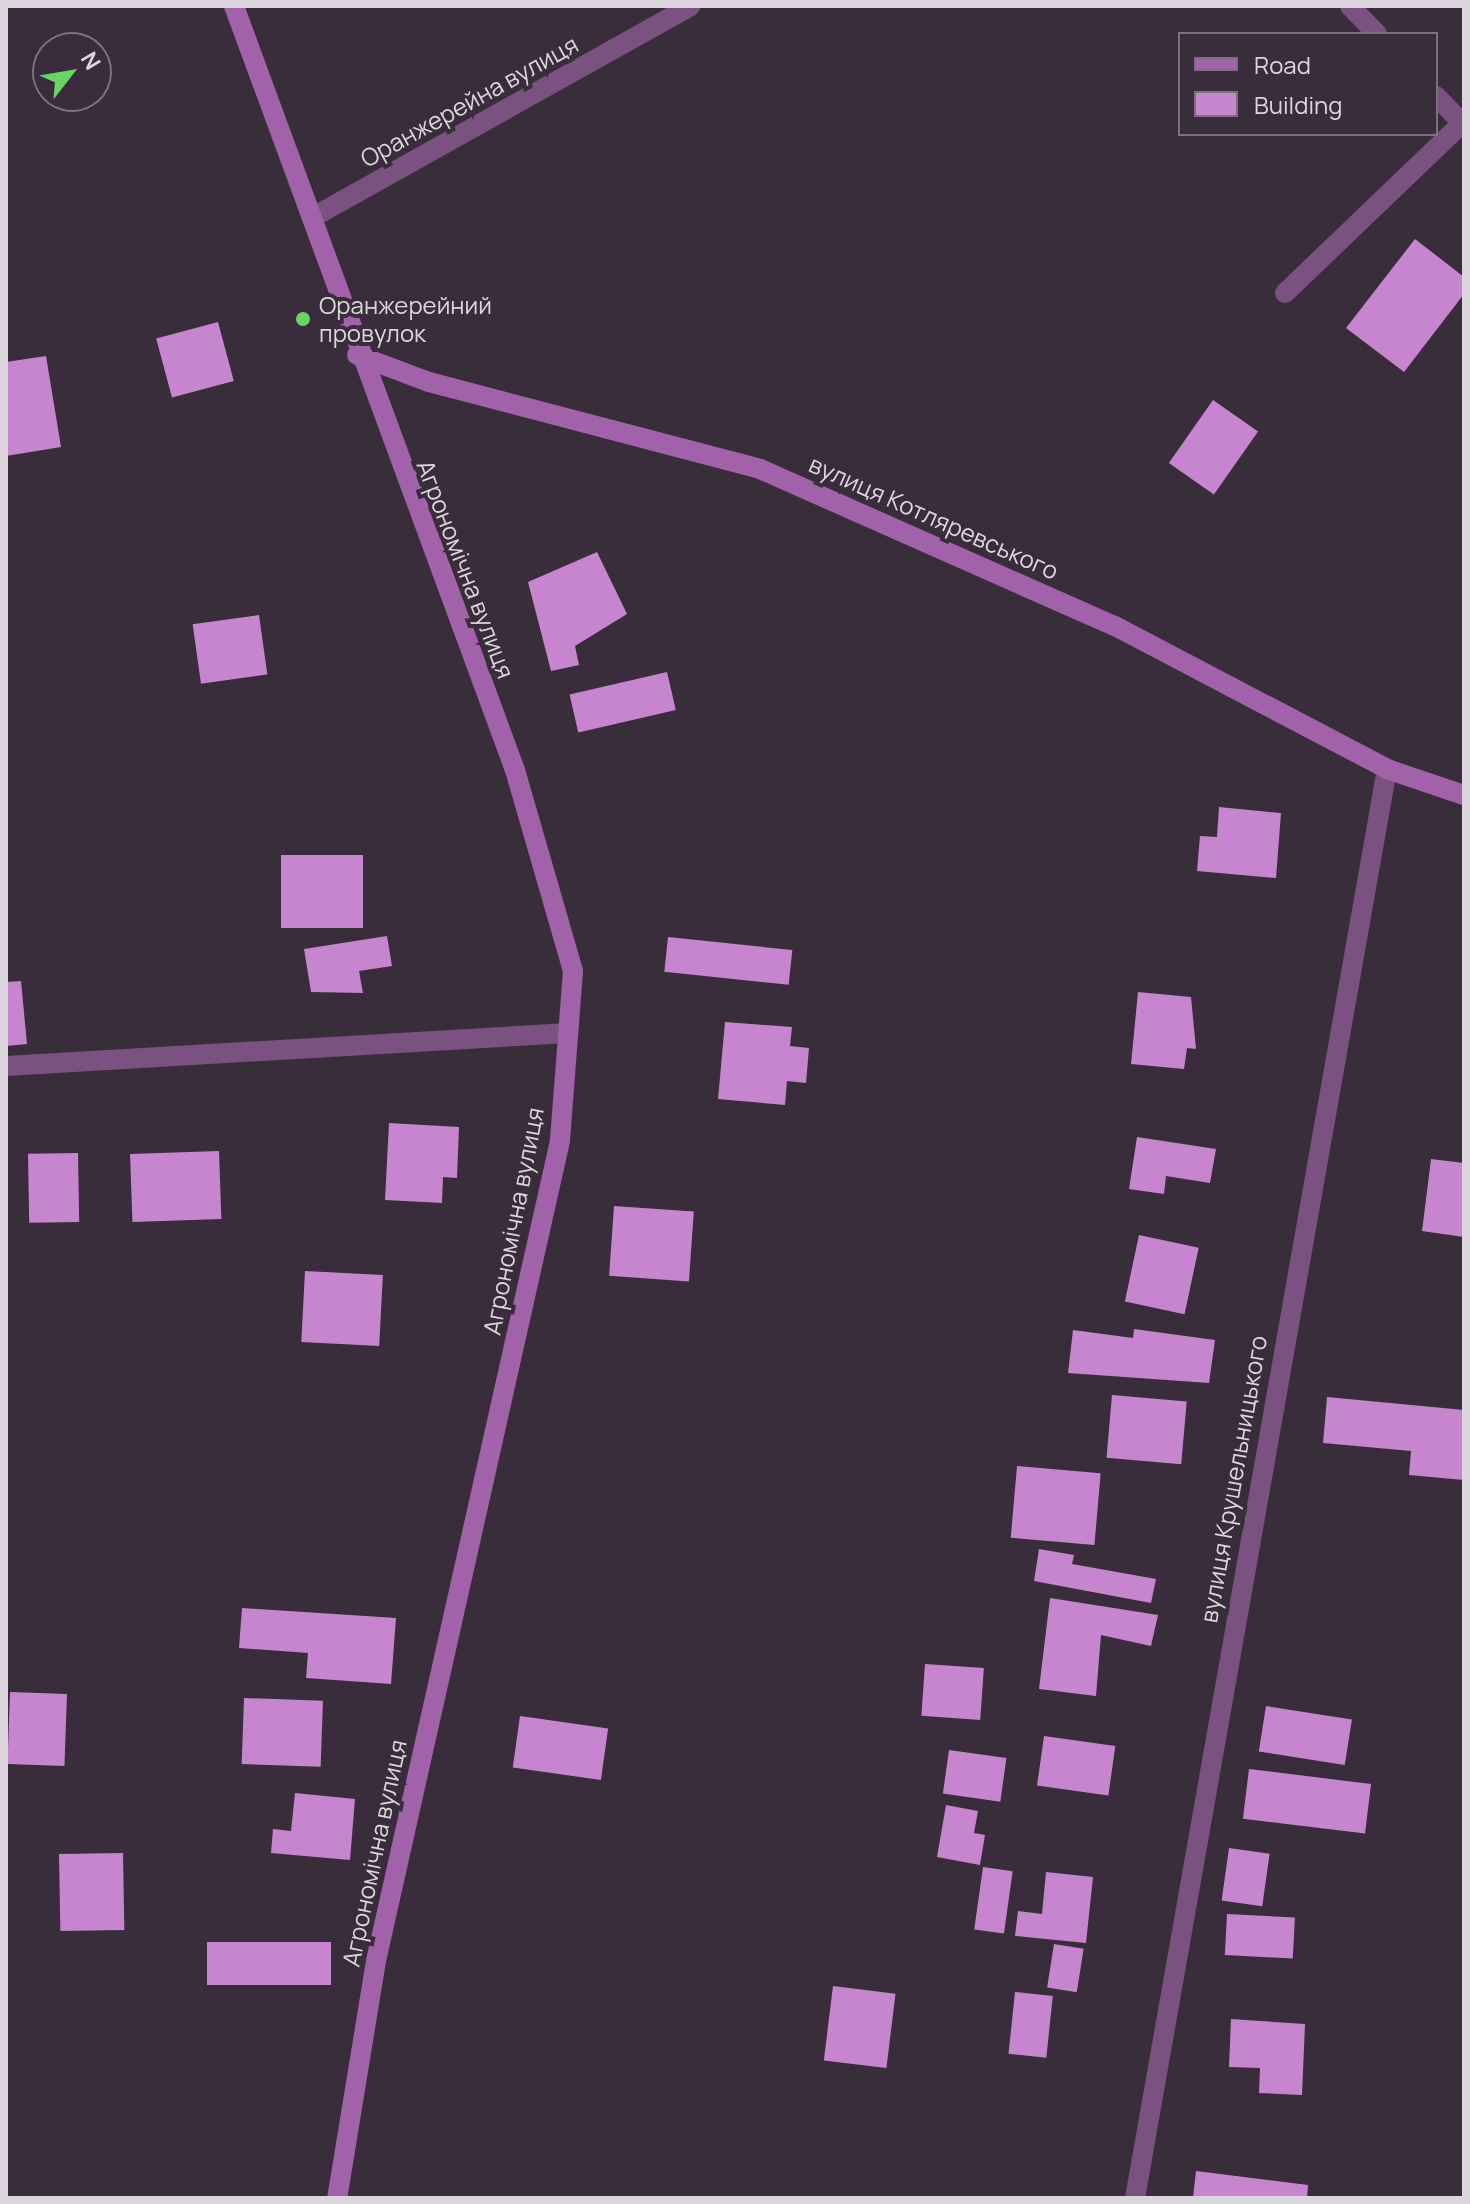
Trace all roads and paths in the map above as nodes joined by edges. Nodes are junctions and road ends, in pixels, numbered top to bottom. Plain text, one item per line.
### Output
1 (234, 6) edge
2 (690, 6) edge
3 (1350, 6) edge
4 (1375, 32) edge
5 (1438, 98) edge
6 (1463, 124) edge
7 (315, 216) junction
8 (1285, 293) dead end
9 (357, 355) junction
10 (1387, 769) junction
11 (1464, 795) edge
12 (568, 1033) junction
13 (6, 1066) edge
14 (337, 2198) edge
15 (1135, 2198) edge

1 - 7 street, Агрономічна вулиця
2 - 7 street, Оранжерейна вулиця
3 - 4 street
5 - 6 street
6 - 8 street
7 - 9 street, Агрономічна вулиця
9 - 10 street, вулиця Котляревського
9 - 12 street, Агрономічна вулиця
10 - 11 street, вулиця Котляревського
10 - 15 street, вулиця Крушельницького
12 - 13 street
12 - 14 street, Агрономічна вулиця

